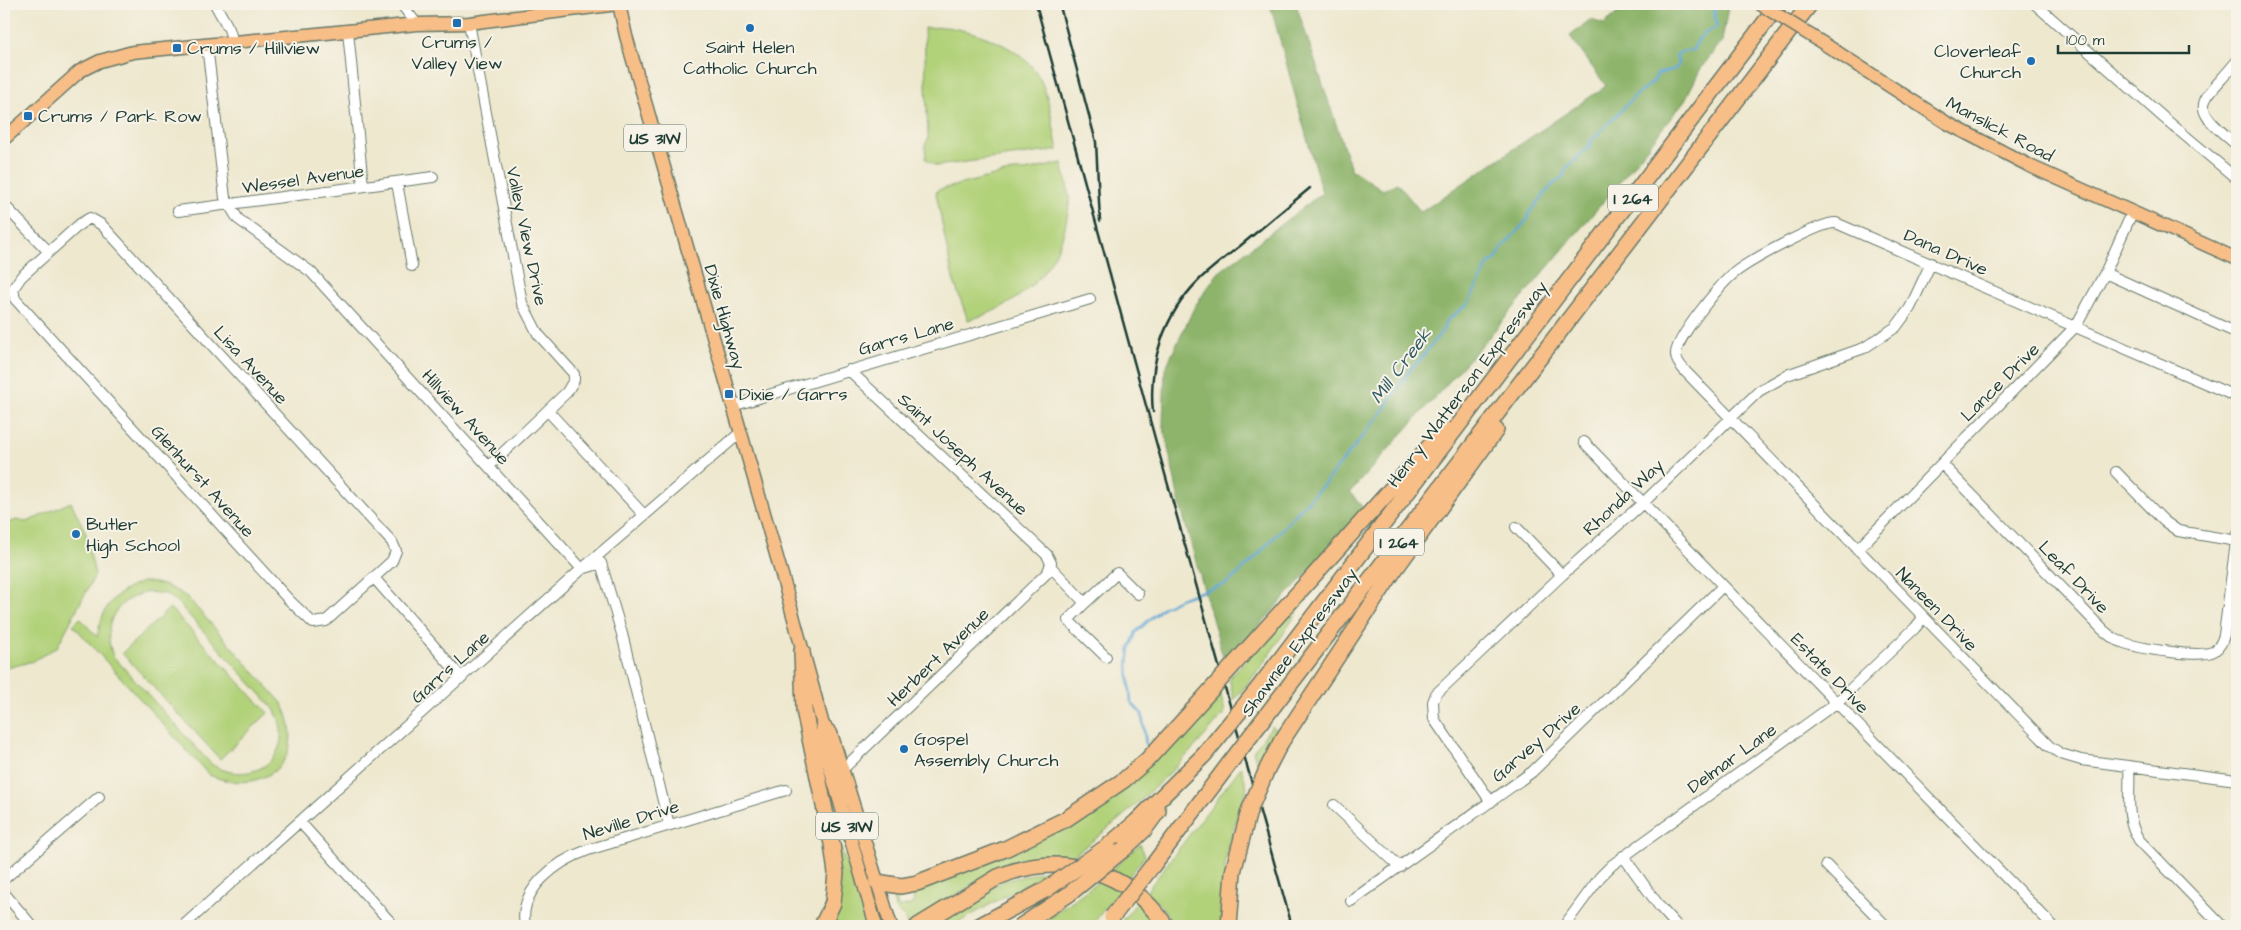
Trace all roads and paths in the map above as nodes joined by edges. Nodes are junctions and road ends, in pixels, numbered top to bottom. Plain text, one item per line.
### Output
1 (215, 4) edge
2 (401, 4) edge
3 (619, 4) edge
4 (1760, 4) edge
5 (1779, 4) edge
6 (1810, 4) edge
7 (2035, 4) edge
8 (469, 23) junction
9 (417, 24) junction
10 (348, 31) junction
11 (233, 42) junction
12 (207, 45) junction
13 (2235, 67) edge
14 (5, 136) edge
15 (2237, 145) edge
16 (433, 178) dead end
17 (2237, 179) edge
18 (396, 183) junction
19 (363, 186) junction
20 (4, 205) edge
21 (229, 205) junction
22 (178, 211) dead end
23 (2132, 213) junction
24 (49, 252) junction
25 (2237, 259) edge
26 (1931, 263) junction
27 (412, 266) dead end
28 (2105, 274) junction
29 (1090, 299) dead end
30 (2076, 326) junction
31 (2237, 333) edge
32 (1676, 351) joint
33 (849, 370) junction
34 (1524, 381) junction
35 (1484, 392) junction
36 (2237, 397) edge
37 (732, 406) junction
38 (548, 411) junction
39 (1730, 418) junction
40 (740, 433) junction
41 (1584, 442) dead end
42 (1942, 464) junction
43 (489, 466) junction
44 (2116, 472) dead end
45 (1643, 503) junction
46 (644, 515) junction
47 (1516, 527) dead end
48 (2237, 539) edge
49 (1857, 550) junction
50 (1051, 565) junction
51 (582, 569) junction
52 (1562, 574) junction
53 (375, 579) junction
54 (1724, 586) junction
55 (1138, 594) dead end
56 (1085, 603) junction
57 (1923, 618) junction
58 (802, 651) junction
59 (1106, 657) dead end
60 (462, 678) junction
61 (1836, 703) junction
62 (823, 725) junction
63 (2129, 766) junction
64 (842, 770) junction
65 (2237, 780) edge
66 (1179, 782) junction
67 (786, 790) dead end
68 (99, 797) dead end
69 (1491, 802) junction
70 (1334, 805) dead end
71 (300, 822) junction
72 (669, 825) junction
73 (1623, 856) junction
74 (1826, 866) dead end
75 (1400, 867) junction
76 (4, 879) edge
77 (877, 882) junction
78 (4, 893) edge
79 (1351, 902) dead end
80 (1108, 922) edge
81 (188, 925) edge
82 (32, 926) edge
83 (394, 926) edge
84 (525, 926) edge
85 (822, 926) edge
86 (876, 926) edge
87 (891, 926) edge
88 (918, 926) edge
89 (979, 926) edge
90 (1021, 926) edge
91 (1166, 926) edge
92 (1229, 926) edge
93 (1564, 926) edge
94 (1677, 926) edge
95 (1886, 926) edge
96 (2054, 926) edge
97 (2222, 926) edge

1 - 11 street
2 - 9 street
3 - 8 main road
3 - 37 main road, Dixie Highway / US 31W
4 - 23 main road, Manslick Road, bridge
5 - 35 highway, Henry Watterson Expressway / I 264
6 - 34 highway, I 264
7 - 17 street
8 - 9 main road
8 - 38 street, Valley View Drive
9 - 10 main road
10 - 11 main road
10 - 19 street
11 - 12 main road
12 - 14 main road
12 - 21 street, Hillview Avenue
13 - 15 street
16 - 18 street, Wessel Avenue
18 - 19 street, Wessel Avenue
18 - 27 street
19 - 21 street, Wessel Avenue
20 - 24 street
21 - 22 street, Wessel Avenue
21 - 43 street, Hillview Avenue
23 - 25 main road, Manslick Road
23 - 28 street, Lance Drive
24 - 53 street, Lisa Avenue
24 - 53 street, Glenhurst Avenue
26 - 30 street, Dana Drive
26 - 32 street, Dana Drive
26 - 39 street, Rhonda Way
28 - 30 street, Lance Drive
28 - 31 street
29 - 33 street, Garrs Lane
30 - 36 street, Dana Drive
30 - 42 street, Lance Drive
32 - 39 street, Naneen Drive
33 - 37 street, Garrs Lane
33 - 50 street, Saint Joseph Avenue
34 - 80 highway, Shawnee Expressway / I 264, bridge
34 - 92 highway, bridge
35 - 66 highway, Henry Watterson Expressway / I 264, bridge
35 - 77 highway, bridge
37 - 40 main road, Dixie Highway / US 31W
38 - 43 street, Valley View Drive
38 - 46 street
39 - 45 street, Rhonda Way
39 - 49 street, Naneen Drive
40 - 46 street, Garrs Lane
40 - 58 main road, Dixie Highway / US 31W
41 - 45 street, Estate Drive
42 - 48 street, Leaf Drive
42 - 49 street, Lance Drive
43 - 51 street, Hillview Avenue
44 - 48 street
45 - 52 street, Rhonda Way
45 - 54 street, Estate Drive
46 - 51 street, Garrs Lane
47 - 52 street
49 - 57 street, Naneen Drive
50 - 56 street, Saint Joseph Avenue
50 - 64 street, Herbert Avenue
51 - 60 street, Garrs Lane
51 - 72 street
52 - 69 street, Rhonda Way
53 - 60 street
54 - 61 street, Estate Drive
54 - 69 street, Garvey Drive
55 - 56 street
56 - 59 street
57 - 61 street, Delmar Lane
57 - 63 street, Naneen Drive
58 - 62 main road, Dixie Highway / US 31W
58 - 85 highway
60 - 71 street, Garrs Lane
61 - 73 street, Delmar Lane
61 - 96 street, Estate Drive
62 - 64 main road, Dixie Highway / US 31W
62 - 86 main road, Dixie Highway / US 31W
63 - 65 street, Naneen Drive
63 - 97 street
64 - 77 main road, Dixie Highway / US 31W
66 - 89 highway, I 264, bridge
66 - 90 highway, bridge
67 - 72 street, Neville Drive
68 - 76 street
69 - 75 street, Garvey Drive
70 - 75 street
71 - 81 street, Garrs Lane
71 - 83 street
72 - 84 street, Neville Drive
73 - 93 street, Delmar Lane
73 - 94 street
74 - 95 street
75 - 79 street, Garvey Drive
77 - 87 main road, Dixie Highway / US 31W
78 - 82 street
88 - 91 highway

